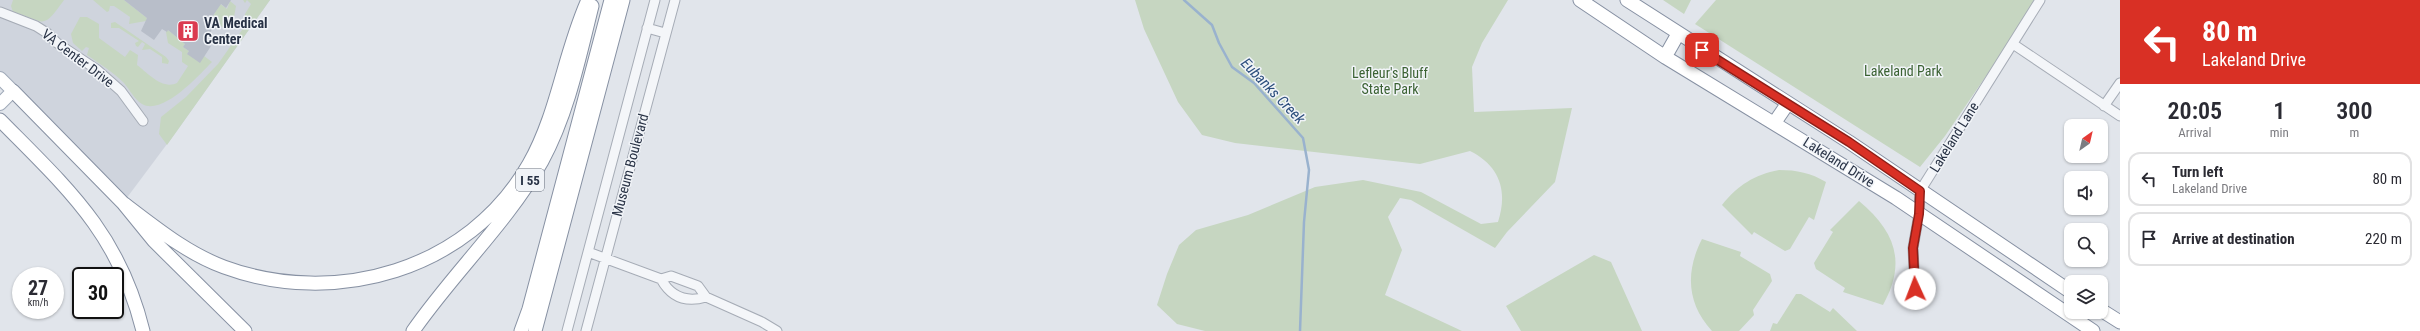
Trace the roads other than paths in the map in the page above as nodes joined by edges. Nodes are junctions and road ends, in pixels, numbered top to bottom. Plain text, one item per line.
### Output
1 (588, 0) edge
2 (594, 0) edge
3 (611, 0) edge
4 (622, 0) edge
5 (655, 0) edge
6 (675, 0) edge
7 (1580, 0) edge
8 (1627, 0) edge
9 (2040, 0) edge
10 (0, 12) edge
11 (647, 28) junction
12 (665, 33) junction
13 (1678, 34) junction
14 (2013, 44) junction
15 (1665, 57) junction
16 (0, 78) edge
17 (2120, 83) edge
18 (13, 91) junction
19 (1788, 103) junction
20 (0, 104) edge
21 (2104, 106) junction
22 (2120, 116) edge
23 (0, 120) edge
24 (143, 121) dead end
25 (1775, 122) junction
26 (1920, 191) junction
27 (123, 203) junction
28 (1919, 214) junction
29 (588, 252) junction
30 (606, 257) junction
31 (661, 278) junction
32 (2064, 287) edge
33 (1915, 289) dead end
34 (706, 298) junction
35 (2108, 314) edge
36 (2120, 322) edge
37 (143, 328) edge
38 (245, 331) edge
39 (413, 331) edge
40 (521, 331) edge
41 (535, 331) edge
42 (567, 331) edge
43 (586, 331) edge
44 (777, 331) edge
45 (2093, 331) edge

1 - 27 highway
2 - 39 highway, I 55
3 - 40 highway
4 - 41 highway
5 - 11 street, Museum Boulevard
6 - 12 street, Museum Boulevard
7 - 15 highway, Lakeland Drive
8 - 13 highway, Lakeland Drive
9 - 14 street, Lakeland Lane
10 - 24 street, VA Center Drive
11 - 12 street
11 - 29 street, Museum Boulevard
12 - 30 street, Museum Boulevard
13 - 15 highway
13 - 19 highway, Lakeland Drive
14 - 21 street
14 - 26 street, Lakeland Lane
15 - 25 highway, Lakeland Drive
16 - 18 main road
17 - 21 street
18 - 20 main road
18 - 27 highway
19 - 25 highway
19 - 26 highway, Lakeland Drive
21 - 22 street
23 - 37 highway
25 - 28 highway, Lakeland Drive
26 - 28 street, Lakeland Lane
26 - 32 highway, Lakeland Drive
27 - 38 highway
28 - 33 street, Lakeland Lane
28 - 45 highway, Lakeland Drive
29 - 30 street
29 - 42 street, Museum Boulevard
30 - 31 street
30 - 43 street, Museum Boulevard
31 - 34 street
31 - 34 street
34 - 44 street
35 - 36 highway

